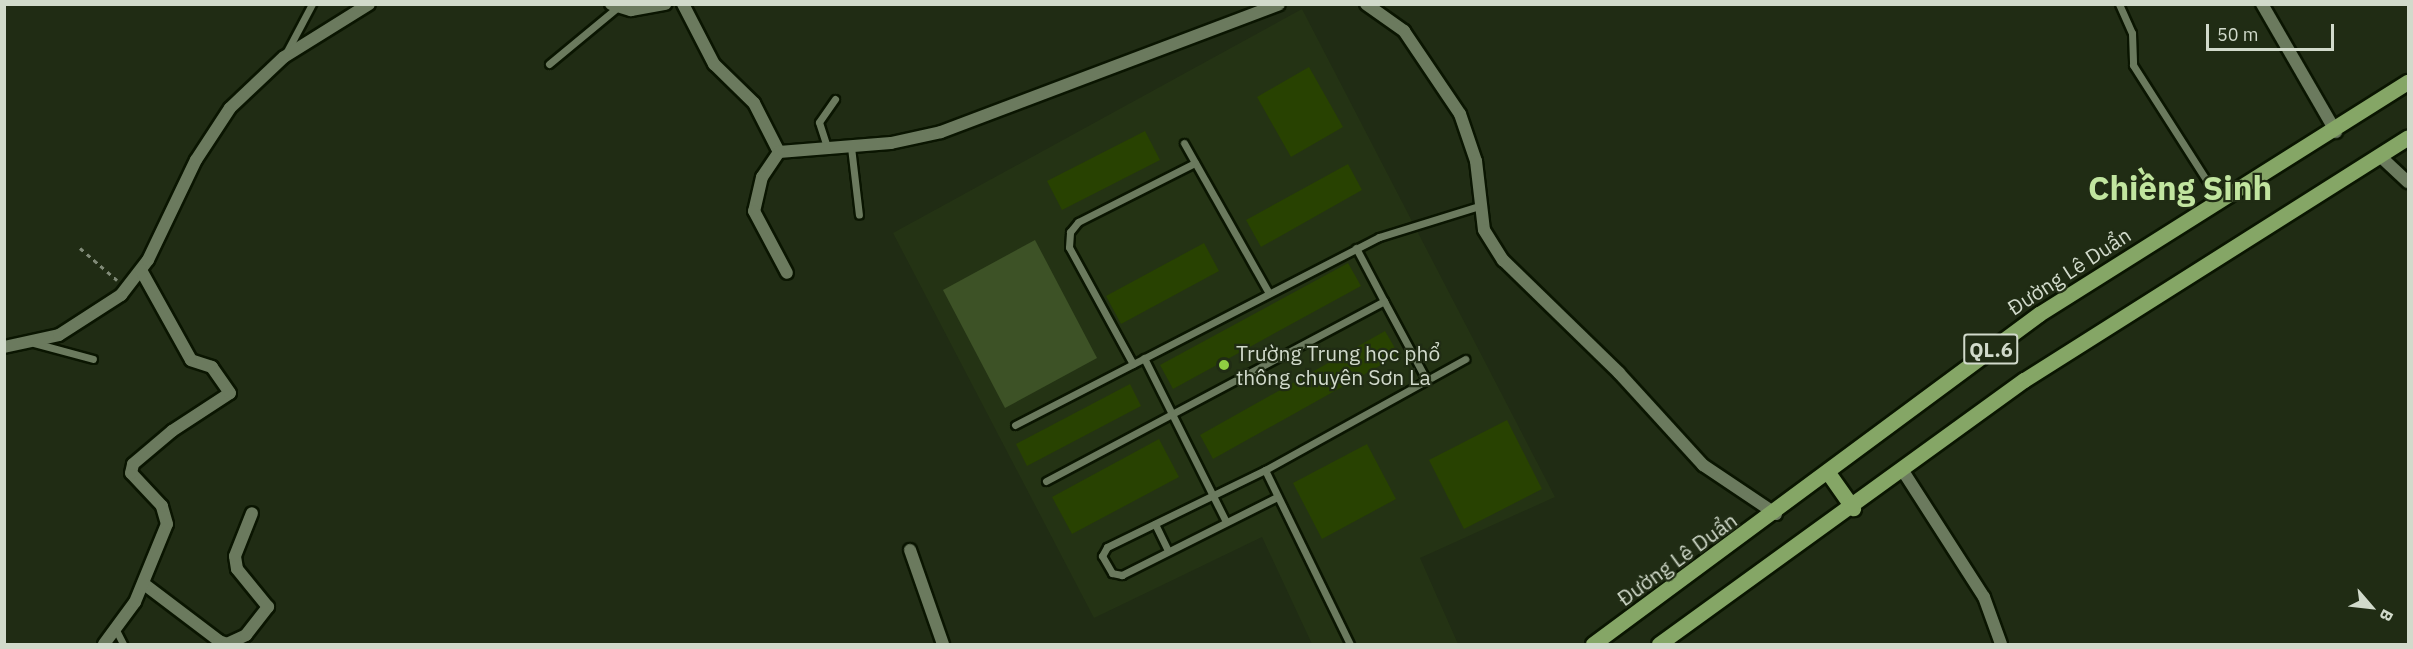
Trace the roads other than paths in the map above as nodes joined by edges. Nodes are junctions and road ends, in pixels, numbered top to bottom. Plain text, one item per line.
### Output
1 (312, 4) edge
2 (369, 4) edge
3 (666, 4) edge
4 (683, 4) edge
5 (1279, 4) edge
6 (1366, 4) edge
7 (2119, 4) edge
8 (2262, 4) edge
9 (614, 6) edge
10 (284, 57) junction
11 (549, 64) dead end
12 (2409, 82) edge
13 (835, 99) dead end
14 (2336, 132) junction
15 (2409, 137) edge
16 (1184, 143) dead end
17 (851, 147) junction
18 (828, 150) junction
19 (779, 152) junction
20 (2381, 157) junction
21 (1194, 164) junction
22 (2409, 182) edge
23 (2221, 202) junction
24 (1479, 206) junction
25 (859, 215) dead end
26 (1356, 248) junction
27 (141, 270) junction
28 (787, 273) dead end
29 (1269, 293) junction
30 (1384, 301) junction
31 (34, 343) junction
32 (4, 348) edge
33 (1144, 358) junction
34 (93, 359) dead end
35 (1465, 359) dead end
36 (1133, 363) junction
37 (1425, 377) junction
38 (1173, 411) junction
39 (1015, 425) dead end
40 (1265, 470) junction
41 (1903, 471) junction
42 (1830, 474) junction
43 (1046, 481) dead end
44 (1213, 496) junction
45 (1277, 497) junction
46 (1853, 508) junction
47 (252, 513) dead end
48 (1776, 514) junction
49 (1226, 522) junction
50 (1155, 524) junction
51 (910, 550) dead end
52 (1168, 551) junction
53 (144, 584) junction
54 (116, 630) junction
55 (104, 645) edge
56 (123, 645) edge
57 (943, 645) edge
58 (1350, 645) edge
59 (1593, 645) edge
60 (1659, 645) edge
61 (2001, 645) edge

1 - 10 lane
2 - 10 street
3 - 9 street
4 - 19 street
5 - 17 street
6 - 24 street
7 - 23 lane
8 - 14 street
9 - 11 lane
10 - 27 street
12 - 14 main road, Đường Lê Duẩn / QL.6
13 - 18 lane
14 - 23 main road, Đường Lê Duẩn / QL.6
15 - 20 main road, QL.6
16 - 21 lane
17 - 18 street
17 - 25 lane
18 - 19 street
19 - 28 street
20 - 22 street
20 - 41 main road, QL.6
21 - 29 lane
21 - 36 lane
23 - 42 main road, Đường Lê Duẩn / QL.6
24 - 26 lane
24 - 48 street
26 - 29 lane
26 - 30 lane
27 - 31 street
27 - 53 street
29 - 33 lane
30 - 37 lane
30 - 38 lane
31 - 32 street
31 - 34 lane
33 - 36 lane
33 - 38 lane
35 - 37 lane
36 - 39 lane
37 - 40 lane
38 - 43 lane
38 - 44 lane
40 - 44 lane
40 - 45 lane
41 - 46 main road, QL.6
41 - 61 street
42 - 46 main road
42 - 48 main road, Đường Lê Duẩn / QL.6
44 - 49 lane
44 - 50 lane
45 - 49 lane
45 - 58 lane
46 - 60 main road, QL.6
47 - 53 street
48 - 59 main road, Đường Lê Duẩn / QL.6
49 - 52 lane
50 - 52 lane
50 - 52 lane
51 - 57 street
53 - 54 street
54 - 55 street
54 - 56 lane

